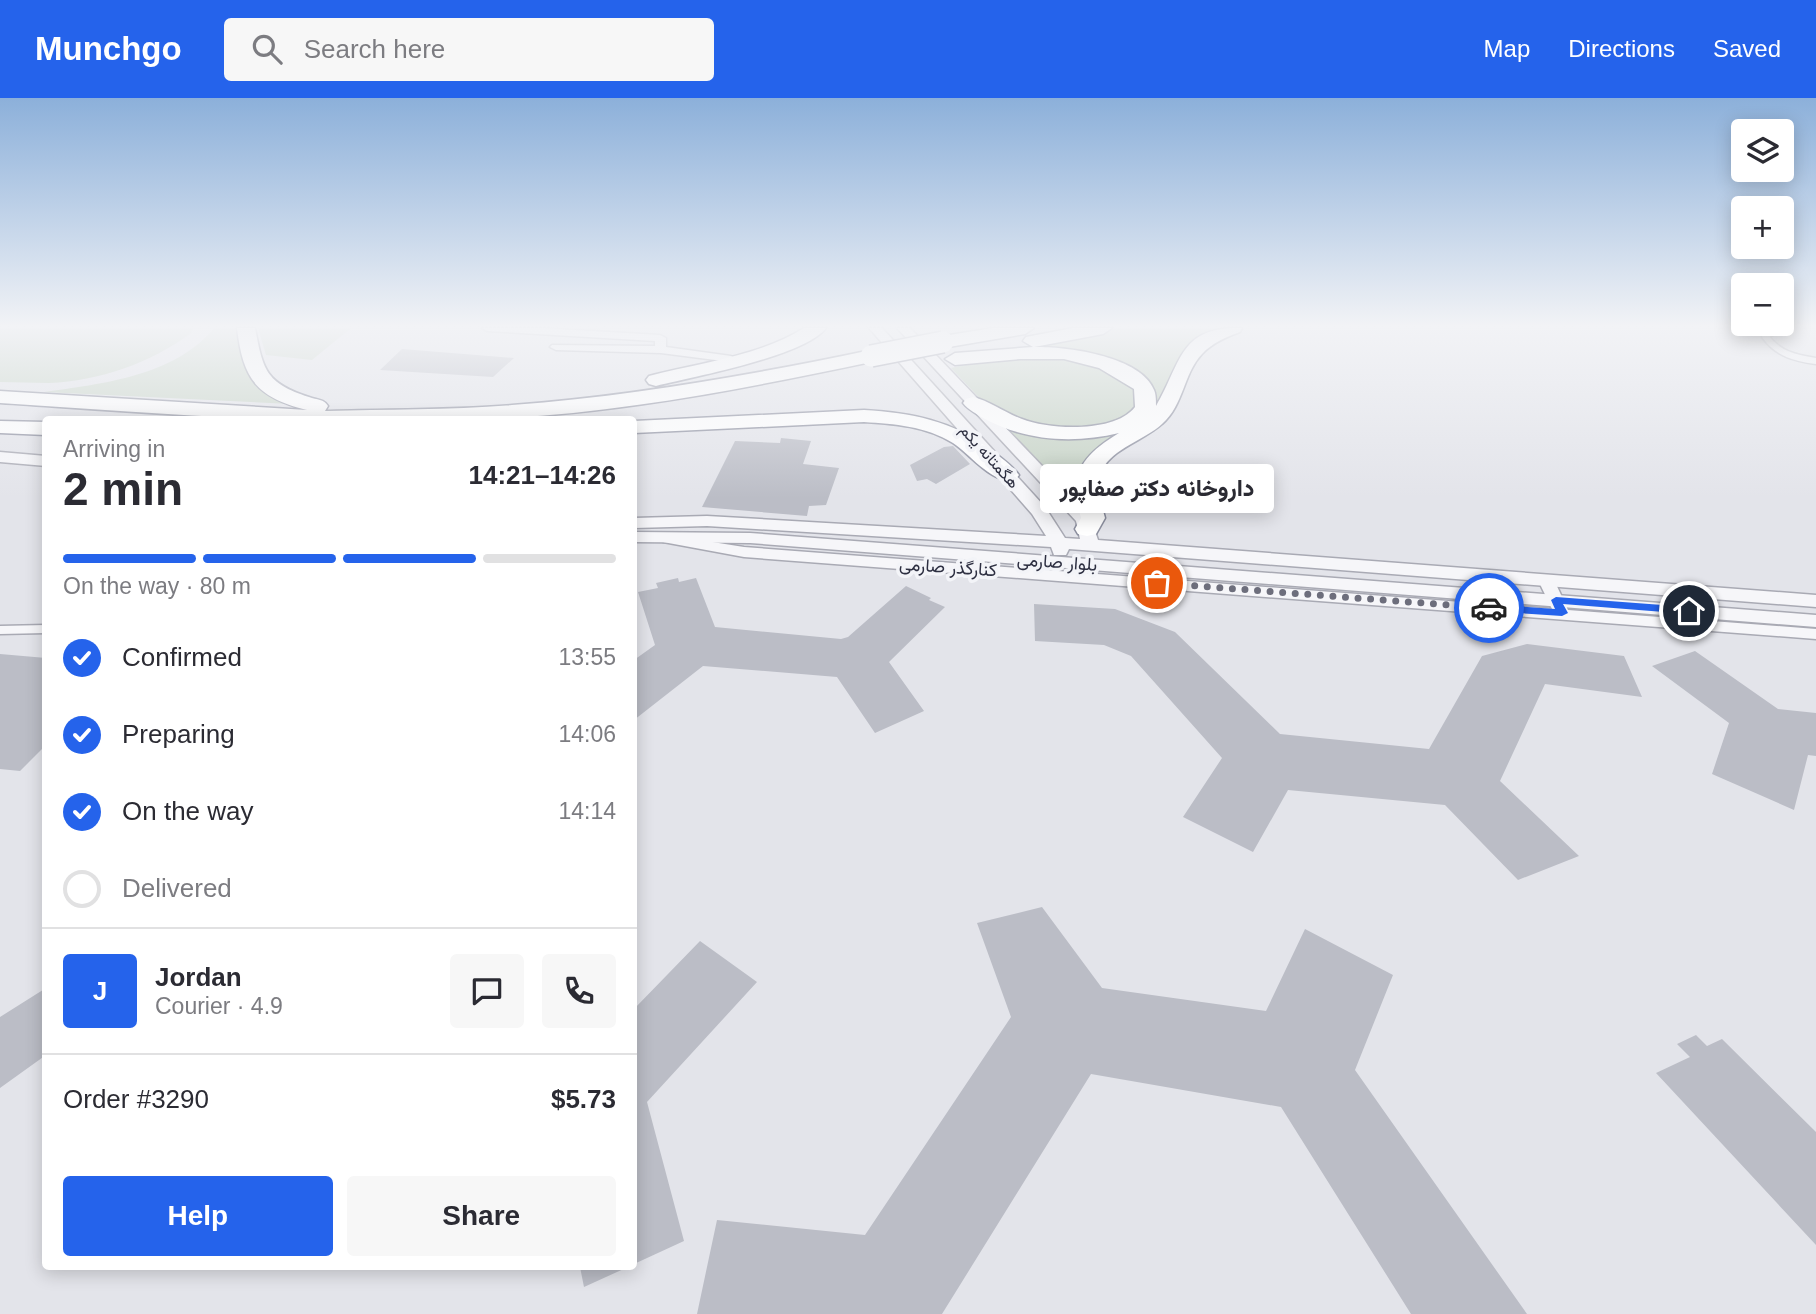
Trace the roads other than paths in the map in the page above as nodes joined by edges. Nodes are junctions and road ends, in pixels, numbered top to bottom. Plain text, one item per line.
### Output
1 (270, 385) edge
2 (635, 385) edge
3 (734, 385) edge
4 (817, 385) edge
5 (926, 385) edge
6 (955, 385) edge
7 (1140, 385) edge
8 (1179, 385) edge
9 (0, 397) edge
10 (972, 403) junction
11 (0, 410) edge
12 (419, 413) junction
13 (307, 416) edge
14 (347, 416) edge
15 (630, 416) edge
16 (42, 420) edge
17 (42, 422) edge
18 (0, 427) edge
19 (637, 428) edge
20 (0, 457) edge
21 (42, 461) edge
22 (1007, 475) junction
23 (1026, 497) junction
24 (637, 510) edge
25 (707, 521) junction
26 (637, 523) edge
27 (1089, 536) junction
28 (637, 537) edge
29 (998, 538) junction
30 (668, 539) junction
31 (1060, 552) junction
32 (1096, 564) junction
33 (1518, 580) junction
34 (1547, 582) junction
35 (1578, 584) junction
36 (1528, 598) junction
37 (1816, 601) edge
38 (1588, 603) junction
39 (1559, 607) junction
40 (1816, 621) edge
41 (42, 629) edge
42 (0, 630) edge
43 (1816, 634) edge

1 - 12 highway
2 - 12 highway
3 - 12 highway, bridge
4 - 15 highway
5 - 22 street, هگمتانه یکم
6 - 10 street, هگمتانه یکم
7 - 10 highway
8 - 27 highway
9 - 13 highway
10 - 27 street, هگمتانه یکم
11 - 16 highway
12 - 14 highway
17 - 18 highway
19 - 22 highway
20 - 21 street
22 - 23 street, هگمتانه یکم
23 - 29 street
23 - 31 street, هگمتانه یکم
24 - 25 street
25 - 26 street, بلوار صارمی
25 - 29 street, بلوار صارمی
27 - 31 street, بلوار صارمی
27 - 32 street, هگمتانه یکم
27 - 33 street, بلوار صارمی
28 - 30 street, بلوار صارمی
29 - 31 street, بلوار صارمی
30 - 31 street, بلوار صارمی
30 - 39 street, کنارگذر صارمی
31 - 32 street, بلوار صارمی
32 - 36 street, بلوار صارمی
33 - 34 street, بلوار صارمی
33 - 36 street
34 - 35 street, بلوار صارمی
34 - 39 street
35 - 37 street, بلوار صارمی
35 - 38 street
36 - 39 street, بلوار صارمی
38 - 39 street, بلوار صارمی
38 - 40 street, بلوار صارمی
39 - 43 street, کنارگذر صارمی
41 - 42 lane

